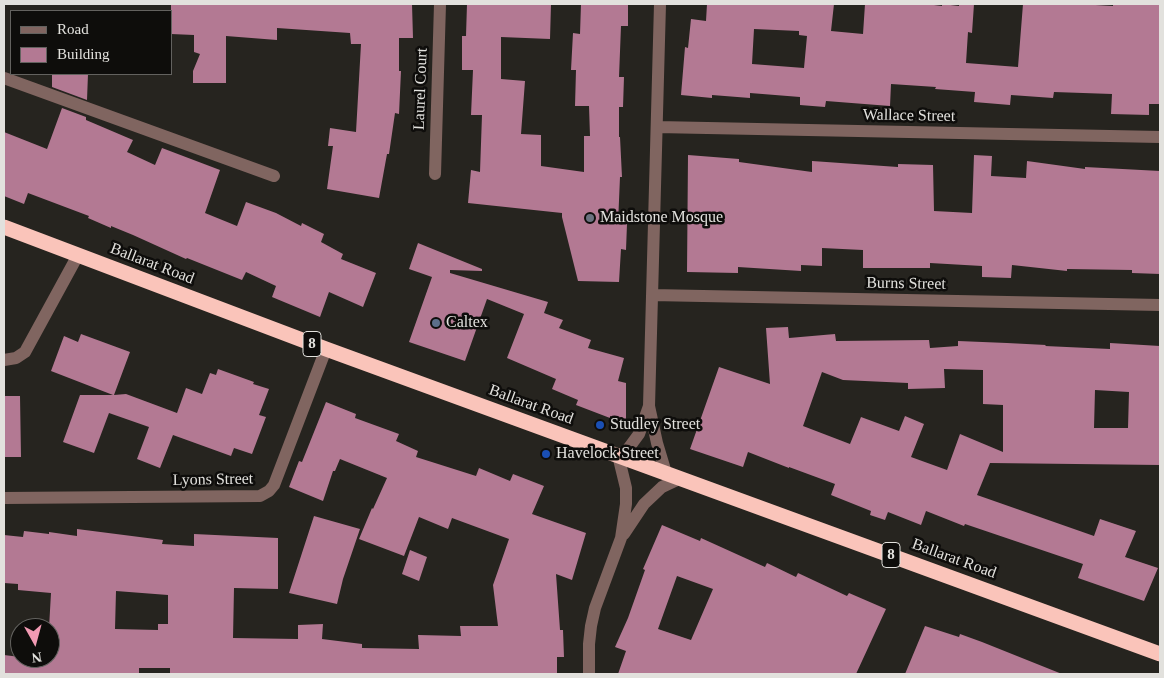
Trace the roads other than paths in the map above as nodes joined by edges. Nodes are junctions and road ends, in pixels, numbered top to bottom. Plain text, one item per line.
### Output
1 (440, 4) edge
2 (660, 4) edge
3 (4, 78) edge
4 (657, 127) junction
5 (1160, 137) edge
6 (434, 174) dead end
7 (274, 176) dead end
8 (4, 227) edge
9 (78, 254) junction
10 (652, 295) junction
11 (1160, 305) edge
12 (326, 349) junction
13 (4, 360) edge
14 (649, 406) junction
15 (620, 456) junction
16 (666, 473) junction
17 (681, 478) junction
18 (4, 498) edge
19 (621, 538) junction
20 (1160, 654) edge
21 (589, 674) edge

1 - 6 street, Laurel Court
2 - 4 street
3 - 7 street
4 - 5 street, Wallace Street
4 - 10 street
8 - 9 highway, Ballarat Road / 8
9 - 12 highway, Ballarat Road / 8
9 - 13 street
10 - 11 street, Burns Street
10 - 14 street
12 - 15 highway, Ballarat Road / 8
12 - 18 street, Lyons Street
14 - 15 street
14 - 16 street
15 - 16 highway, Ballarat Road / 8
15 - 19 street
16 - 17 highway, Ballarat Road / 8
17 - 19 street
17 - 20 highway, Ballarat Road / 8
19 - 21 street

